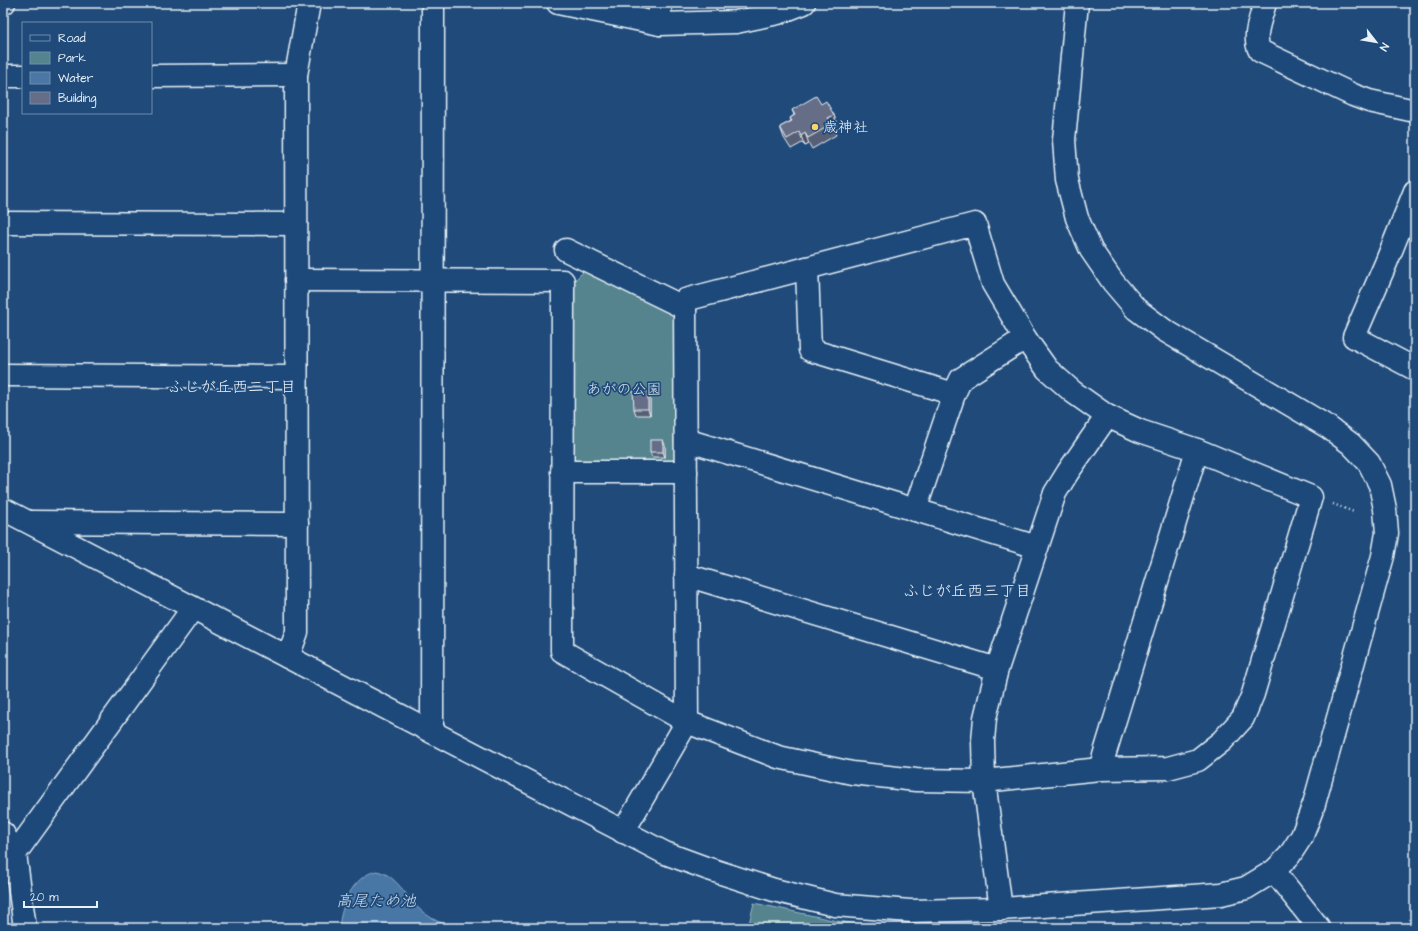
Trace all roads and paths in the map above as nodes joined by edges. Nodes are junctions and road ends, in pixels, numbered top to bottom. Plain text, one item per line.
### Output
1 (309, 3) edge
2 (433, 3) edge
3 (558, 3) edge
4 (804, 3) edge
5 (1077, 3) edge
6 (1265, 3) edge
7 (660, 13) edge
8 (296, 75) junction
9 (3, 76) edge
10 (22, 76) edge
11 (152, 76) edge
12 (1415, 111) edge
13 (1415, 191) edge
14 (3, 223) edge
15 (296, 224) junction
16 (566, 250) dead end
17 (807, 268) junction
18 (296, 280) junction
19 (432, 280) junction
20 (685, 308) junction
21 (1026, 338) junction
22 (1415, 369) edge
23 (3, 375) edge
24 (296, 376) junction
25 (954, 394) junction
26 (1107, 416) junction
27 (686, 440) junction
28 (1197, 450) junction
29 (562, 472) junction
30 (686, 472) junction
31 (3, 509) edge
32 (915, 510) junction
33 (28, 522) junction
34 (296, 524) junction
35 (1037, 547) junction
36 (686, 575) junction
37 (193, 608) junction
38 (288, 657) junction
39 (997, 670) junction
40 (687, 722) junction
41 (432, 732) junction
42 (1100, 769) junction
43 (984, 781) junction
44 (623, 832) junction
45 (3, 833) edge
46 (16, 854) junction
47 (1274, 871) junction
48 (1001, 908) junction
49 (26, 927) edge
50 (1320, 928) edge

1 - 8 street
2 - 19 street
3 - 7 street
4 - 7 street
5 - 47 street
6 - 12 street
8 - 11 street
8 - 15 street
9 - 10 street
13 - 22 street
14 - 15 street
15 - 18 street
16 - 20 street
17 - 20 street
17 - 21 street
17 - 25 street
18 - 19 street
18 - 24 street
19 - 29 street
19 - 41 street
20 - 27 street
21 - 25 street
21 - 26 street
23 - 24 street
24 - 34 street
25 - 32 street
26 - 28 street
26 - 35 street
27 - 30 street
27 - 32 street
28 - 42 street
28 - 42 street
29 - 30 street
29 - 40 street
30 - 36 street
31 - 33 street
32 - 35 street
33 - 34 street
33 - 37 street
34 - 38 street
35 - 39 street
36 - 39 street
36 - 40 street
37 - 38 street
37 - 46 street
38 - 41 street
39 - 43 street
40 - 43 street
40 - 44 street
41 - 44 street
42 - 43 street
43 - 48 street
44 - 48 street
45 - 46 street
46 - 49 street
47 - 48 street
47 - 50 street

